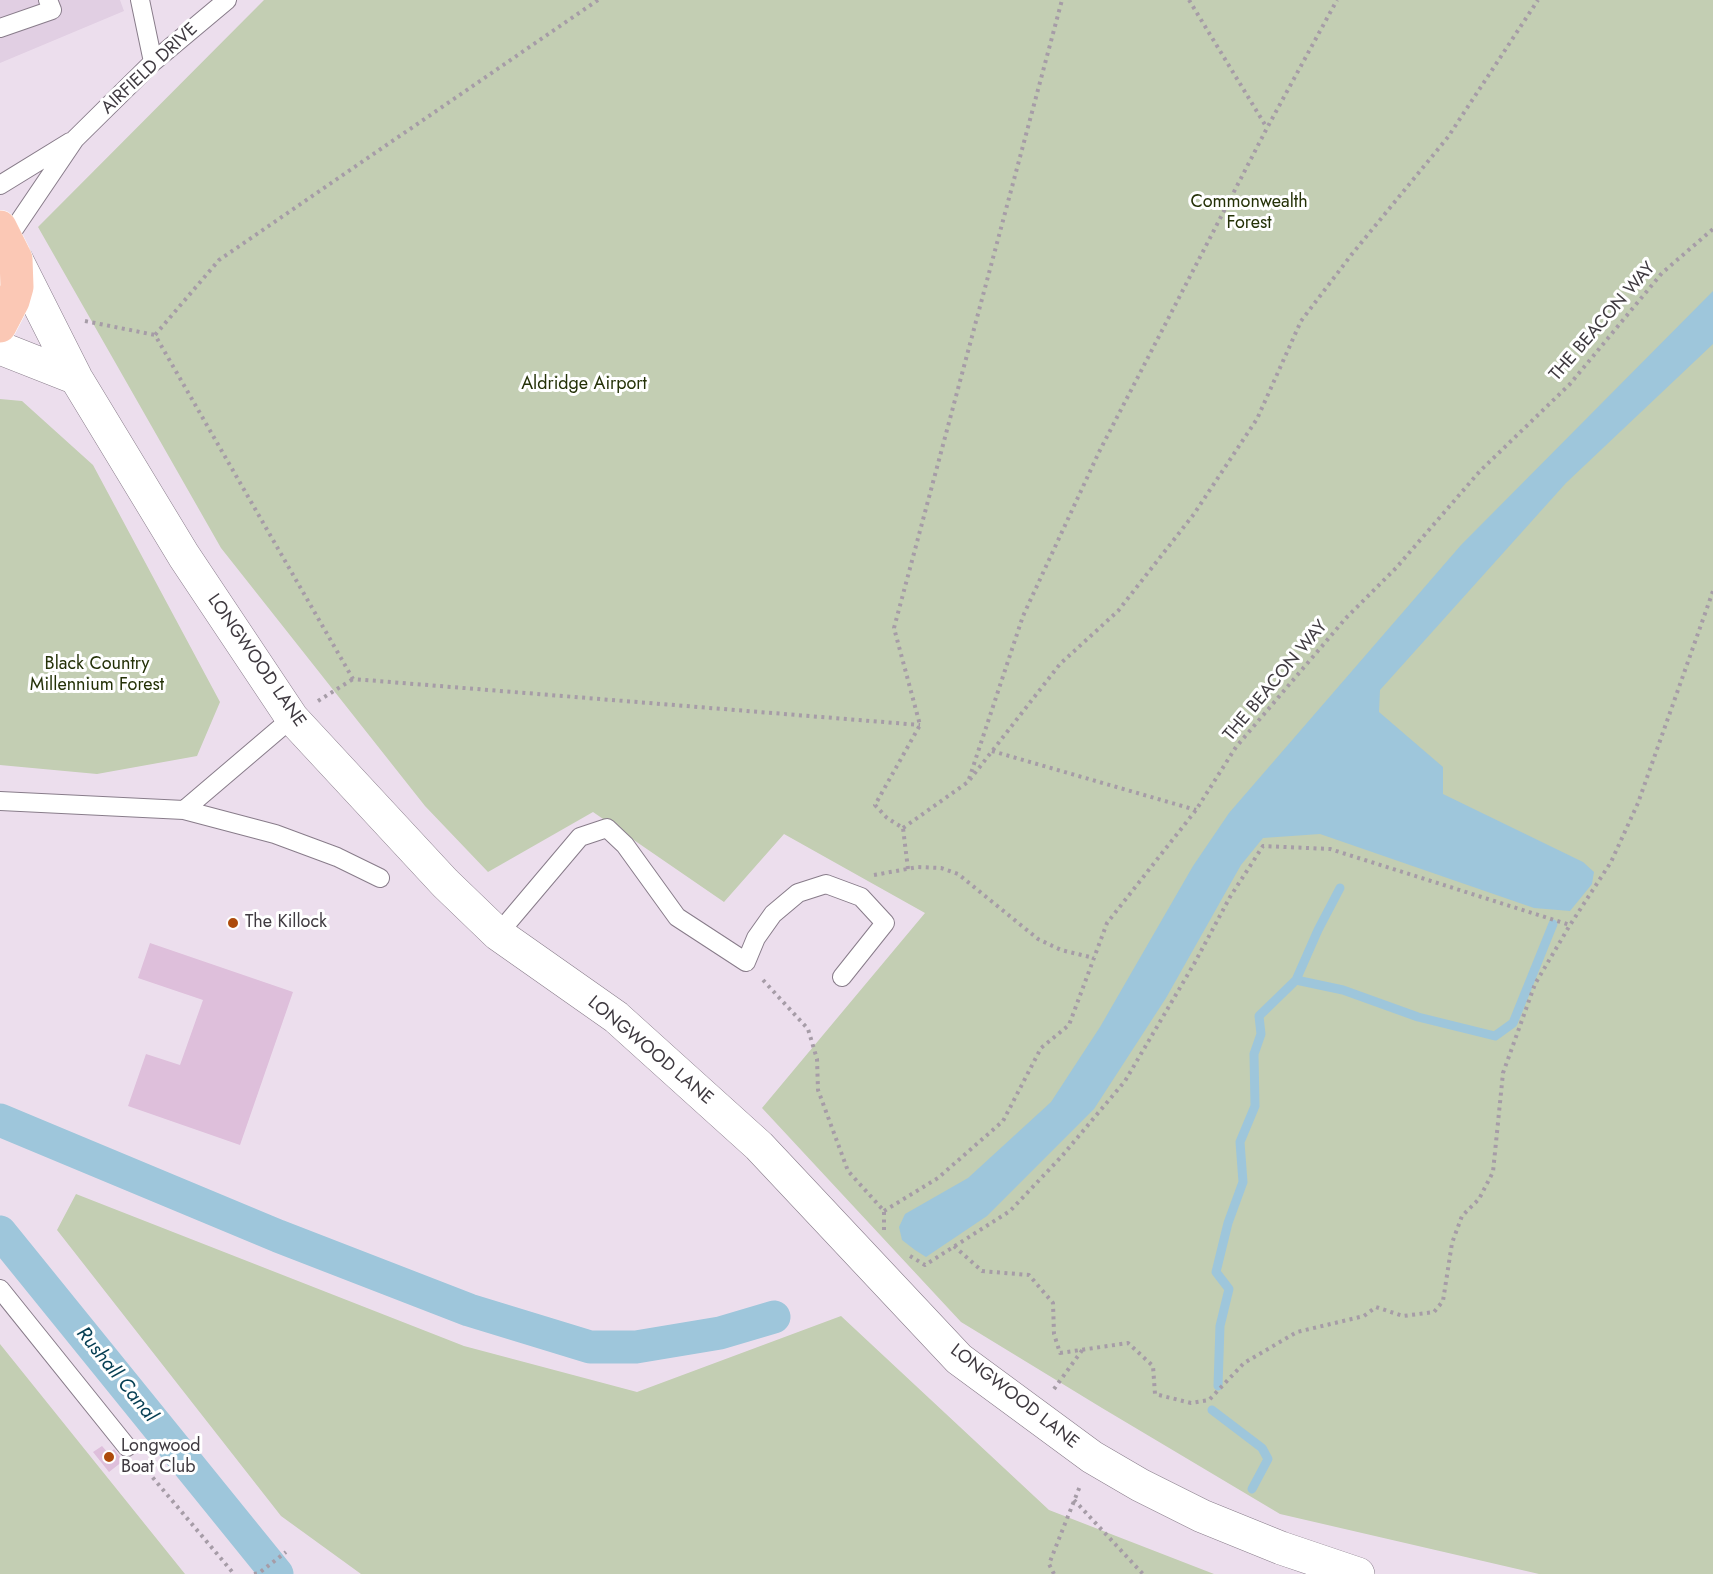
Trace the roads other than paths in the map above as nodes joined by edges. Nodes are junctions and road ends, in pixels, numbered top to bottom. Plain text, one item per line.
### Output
1 (48, 0) edge
2 (140, 0) edge
3 (227, 0) edge
4 (0, 28) edge
5 (153, 62) junction
6 (75, 139) junction
7 (0, 185) edge
8 (8, 241) edge
9 (0, 326) edge
10 (0, 348) edge
11 (76, 378) junction
12 (292, 718) junction
13 (0, 801) edge
14 (184, 810) junction
15 (380, 878) dead end
16 (498, 934) junction
17 (842, 977) dead end
18 (0, 1289) edge
19 (127, 1447) road end
20 (1358, 1574) edge

1 - 4 lane
2 - 5 lane
3 - 5 lane, AIRFIELD DRIVE
5 - 6 lane, AIRFIELD DRIVE
6 - 7 lane, AIRFIELD DRIVE
6 - 8 lane, AIRFIELD DRIVE
8 - 9 main road
8 - 11 street, LONGWOOD LANE
10 - 11 street
11 - 12 street, LONGWOOD LANE
12 - 14 lane
12 - 16 street, LONGWOOD LANE
13 - 14 lane
14 - 15 lane
16 - 17 lane
16 - 20 street, LONGWOOD LANE
18 - 19 lane

